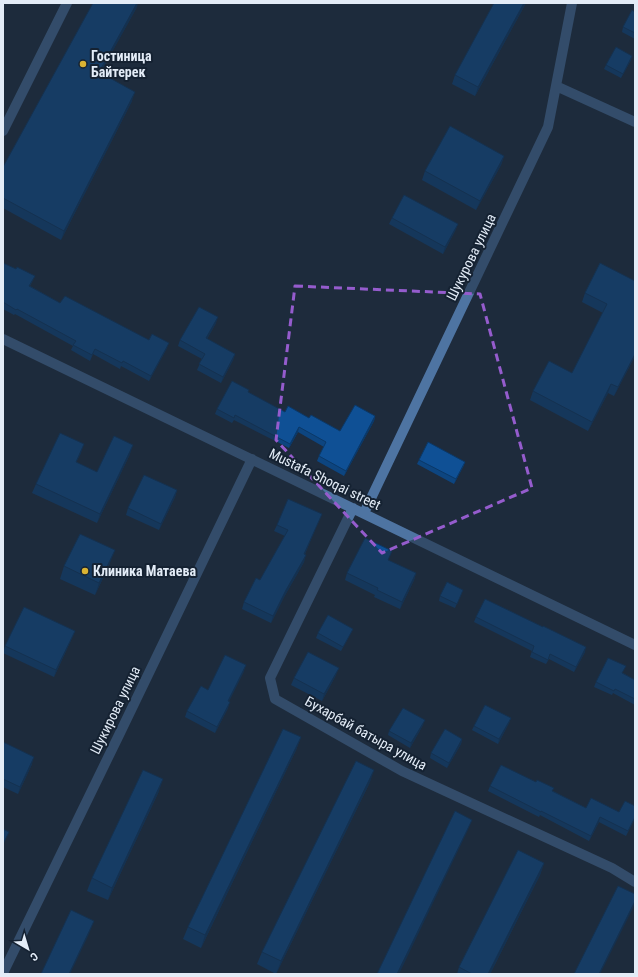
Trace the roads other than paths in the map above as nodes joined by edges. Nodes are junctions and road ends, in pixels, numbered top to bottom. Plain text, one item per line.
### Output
1 (67, 3) edge
2 (572, 3) edge
3 (556, 86) junction
4 (635, 122) edge
5 (3, 131) edge
6 (3, 339) edge
7 (252, 459) junction
8 (353, 508) junction
9 (364, 513) junction
10 (635, 645) edge
11 (635, 882) edge
12 (3, 973) edge

1 - 5 street
2 - 3 street, Шукурова улица
3 - 4 street
3 - 9 street, Шукурова улица
6 - 7 street, Mustafa Shoqai street
7 - 8 street, Mustafa Shoqai street
7 - 12 street, Шукирова улица
8 - 9 street, Mustafa Shoqai street
8 - 11 street, Бухарбай батыра улица
9 - 10 street, Mustafa Shoqai street

